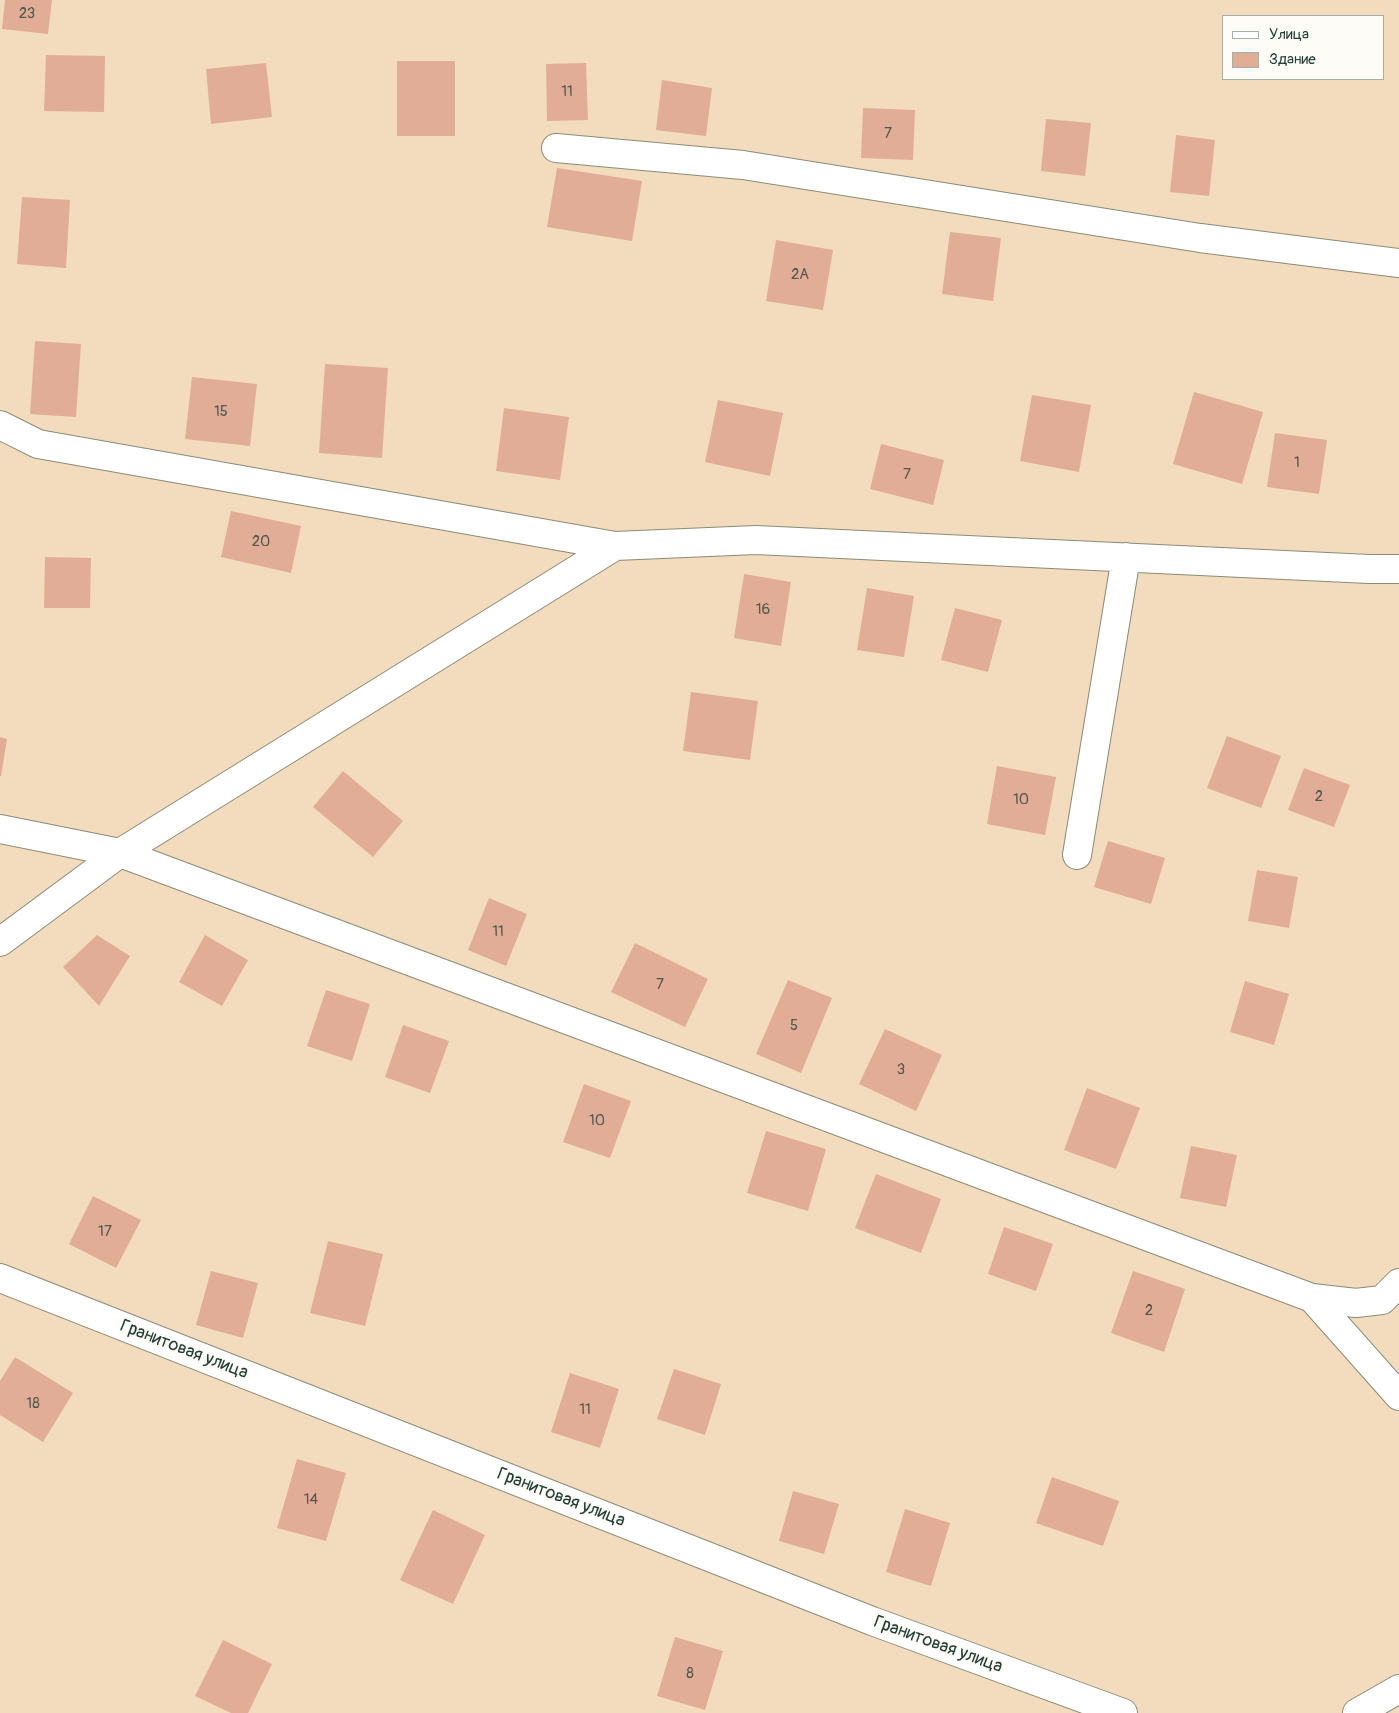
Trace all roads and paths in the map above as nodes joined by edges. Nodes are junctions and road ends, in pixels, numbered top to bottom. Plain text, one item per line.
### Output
1 (556, 148) dead end
2 (1399, 263) edge
3 (0, 425) edge
4 (615, 546) junction
5 (1126, 557) junction
6 (1399, 569) edge
7 (0, 829) edge
8 (120, 853) junction
9 (1077, 855) dead end
10 (0, 942) edge
11 (0, 1278) edge
12 (1399, 1283) edge
13 (1312, 1298) junction
14 (1399, 1396) edge
15 (1399, 1689) edge
16 (1123, 1713) edge
17 (1357, 1713) edge

1 - 2 street
3 - 4 street
4 - 5 street
4 - 8 street
5 - 6 street
5 - 9 street
7 - 8 street
8 - 10 street
8 - 13 street
11 - 16 street, Гранитовая улица
12 - 13 street
13 - 14 street
15 - 17 street

